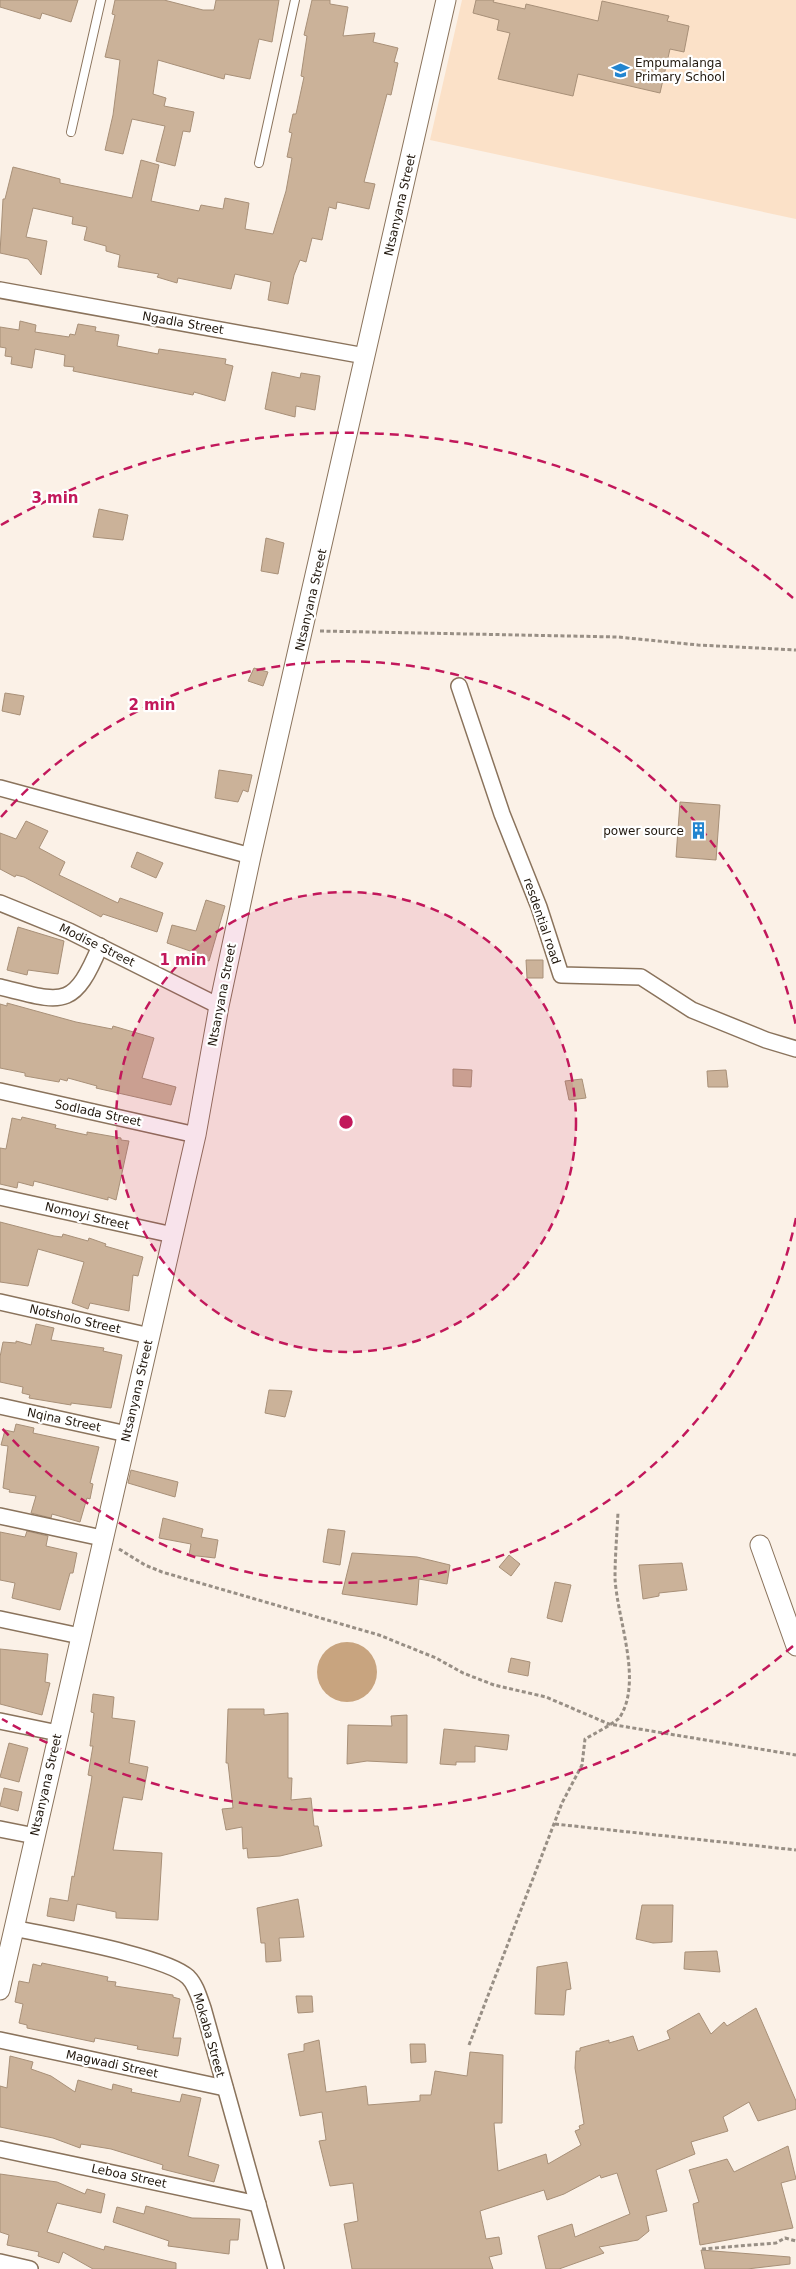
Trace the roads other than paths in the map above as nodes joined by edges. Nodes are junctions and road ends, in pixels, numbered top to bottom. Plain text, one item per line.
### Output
1 (100, 0) edge
2 (295, 0) edge
3 (445, 0) edge
4 (71, 132) dead end
5 (259, 163) dead end
6 (0, 290) edge
7 (366, 356) junction
8 (459, 686) dead end
9 (0, 788) edge
10 (252, 856) junction
11 (0, 902) edge
12 (100, 946) junction
13 (0, 987) edge
14 (219, 1006) junction
15 (796, 1049) edge
16 (0, 1092) edge
17 (196, 1135) junction
18 (0, 1196) edge
19 (173, 1236) junction
20 (0, 1302) edge
21 (150, 1336) junction
22 (0, 1406) edge
23 (128, 1434) junction
24 (0, 1516) edge
25 (102, 1538) junction
26 (760, 1545) dead end
27 (0, 1619) edge
28 (80, 1636) junction
29 (796, 1646) edge
30 (0, 1721) edge
31 (58, 1732) junction
32 (0, 1829) edge
33 (35, 1836) junction
34 (9, 1934) edge
35 (0, 1990) edge
36 (0, 2040) edge
37 (225, 2088) junction
38 (0, 2149) edge
39 (258, 2204) junction
40 (0, 2262) edge
41 (30, 2269) edge
42 (276, 2269) edge

1 - 4 lane
2 - 5 lane
3 - 7 street, Ntsanyana Street
6 - 7 street, Ngadla Street
7 - 10 street, Ntsanyana Street
8 - 15 street, resdential road
9 - 10 street
10 - 14 street, Ntsanyana Street
11 - 12 street, Modise Street
12 - 13 street
12 - 14 street, Modise Street
14 - 17 street, Ntsanyana Street
16 - 17 street, Sodlada Street
17 - 19 street, Ntsanyana Street
18 - 19 street, Nomoyi Street
19 - 21 street, Ntsanyana Street
20 - 21 street, Notsholo Street
21 - 23 street, Ntsanyana Street
22 - 23 street, Nqina Street
23 - 25 street, Ntsanyana Street
24 - 25 street
25 - 28 street, Ntsanyana Street
26 - 29 street
27 - 28 street
28 - 31 street, Ntsanyana Street
30 - 31 street
31 - 33 street, Ntsanyana Street
32 - 33 street
33 - 34 street, Ntsanyana Street
34 - 35 street, Ntsanyana Street
34 - 37 street, Mokaba Street
36 - 37 street, Magwadi Street
37 - 39 street, Mokaba Street
38 - 39 street, Leboa Street
39 - 42 street, Mokaba Street
40 - 41 street

